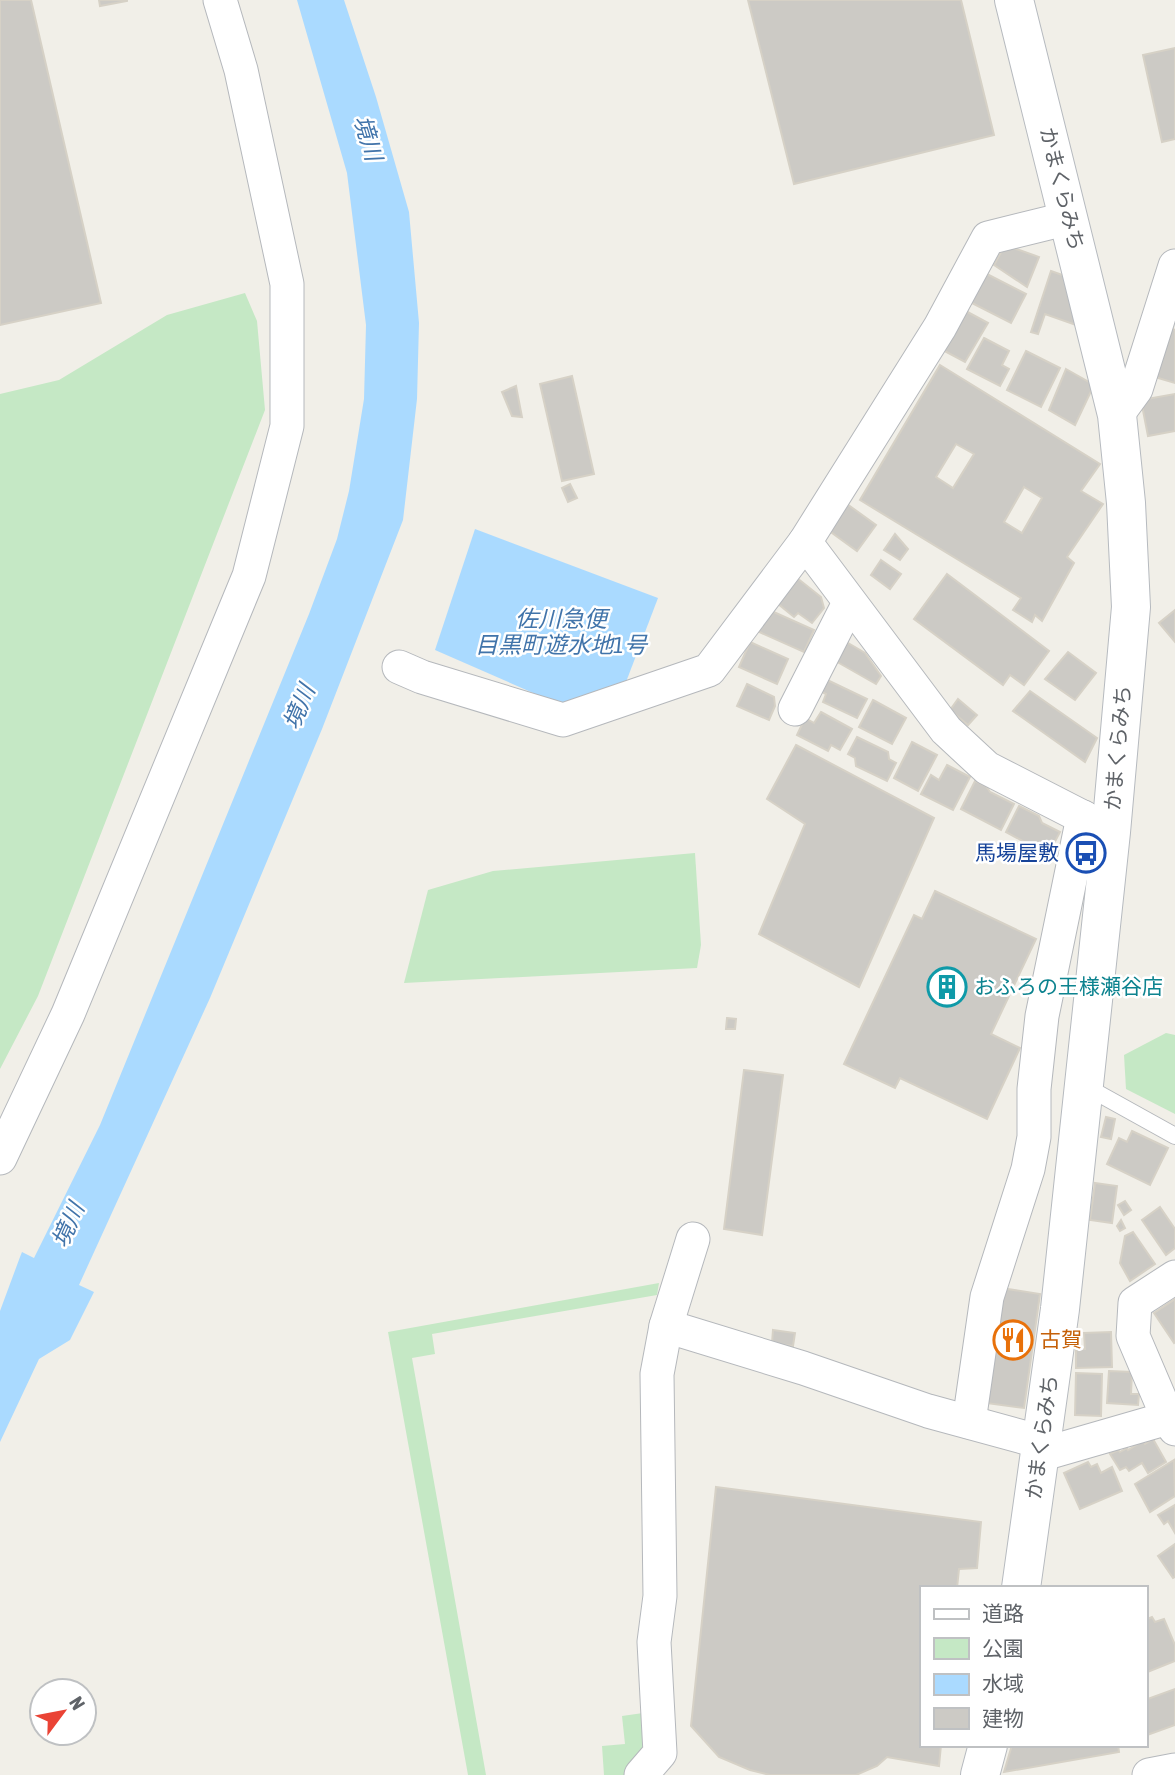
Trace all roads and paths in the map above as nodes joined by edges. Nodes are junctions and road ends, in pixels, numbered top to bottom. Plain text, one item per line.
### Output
1 (220, 0) edge
2 (1014, 0) edge
3 (1069, 218) junction
4 (1175, 266) edge
5 (1117, 415) junction
6 (805, 542) junction
7 (849, 603) junction
8 (399, 667) dead end
9 (795, 709) dead end
10 (1097, 824) junction
11 (1083, 1085) junction
12 (1175, 1136) edge
13 (0, 1158) edge
14 (693, 1239) dead end
15 (1175, 1277) edge
16 (666, 1326) junction
17 (969, 1422) junction
18 (1171, 1424) edge
19 (1041, 1448) junction
20 (1021, 1586) edge
21 (987, 1747) edge
22 (1175, 1770) edge
23 (641, 1775) edge
24 (980, 1775) edge
25 (1149, 1775) edge

1 - 13 street
2 - 3 main road, かまくらみち
3 - 5 main road, かまくらみち
3 - 6 street
4 - 5 street
5 - 10 main road, かまくらみち
6 - 7 street
6 - 8 street
7 - 9 street
7 - 10 street
10 - 11 main road, かまくらみち
10 - 17 street
11 - 12 lane
11 - 19 main road, かまくらみち
14 - 16 street
15 - 18 street
16 - 17 street
16 - 23 street
17 - 19 street
18 - 19 street
19 - 20 main road, かまくらみち
21 - 24 main road
22 - 25 street

